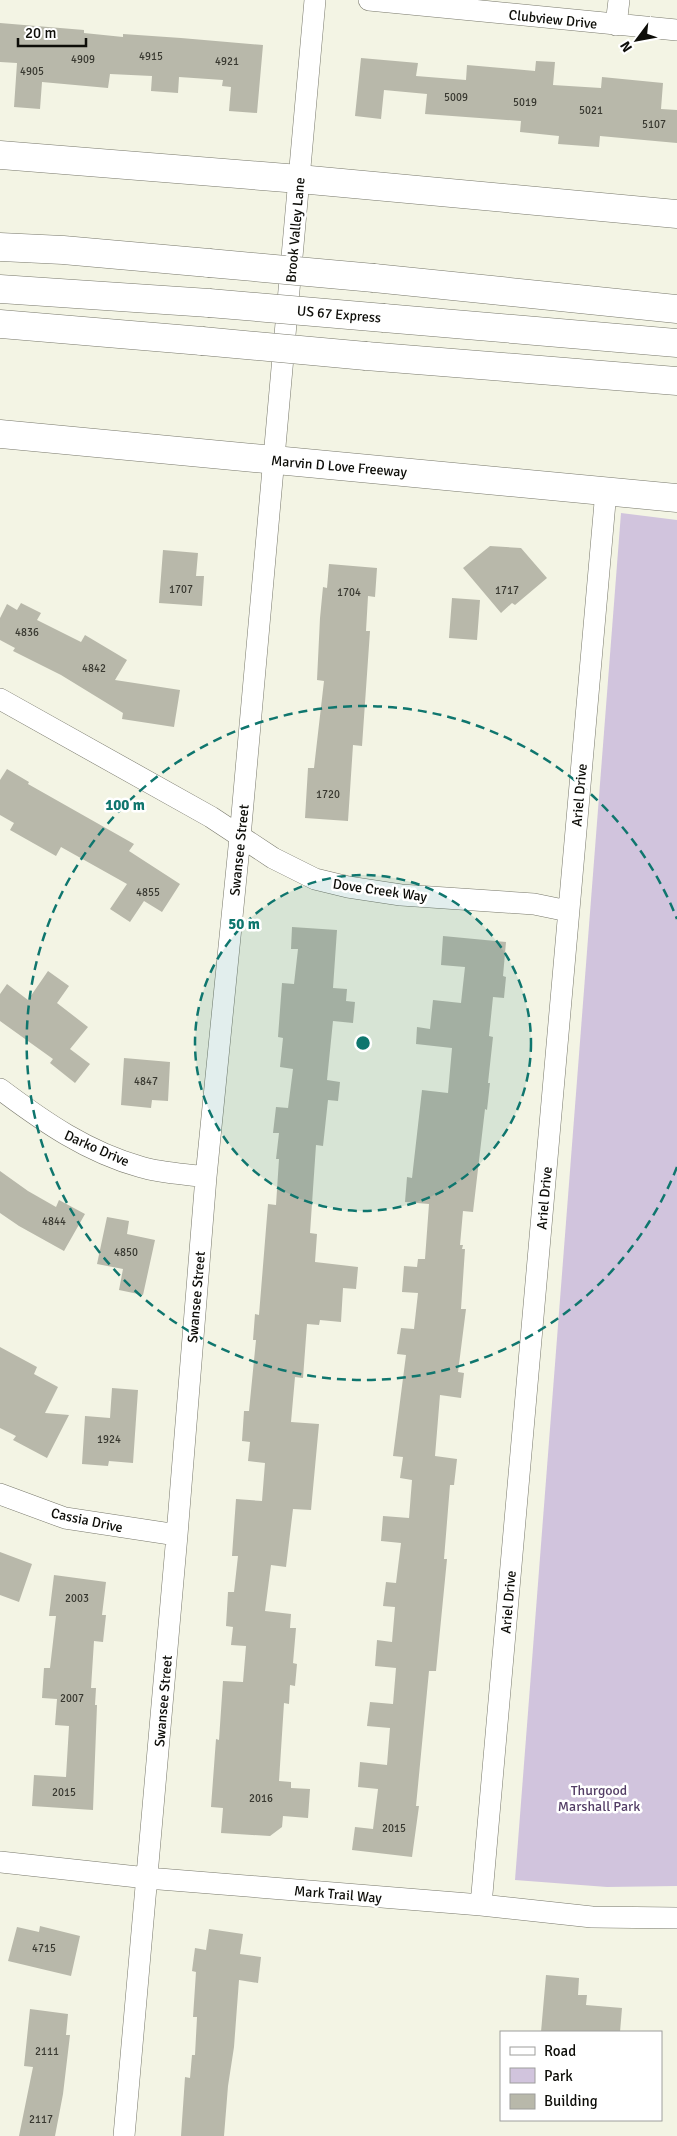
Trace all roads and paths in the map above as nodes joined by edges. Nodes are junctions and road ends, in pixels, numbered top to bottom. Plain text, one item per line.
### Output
1 (315, 0) edge
2 (369, 0) edge
3 (619, 0) edge
4 (616, 25) junction
5 (677, 30) edge
6 (0, 155) edge
7 (300, 179) junction
8 (677, 214) edge
9 (0, 247) edge
10 (0, 290) edge
11 (677, 309) edge
12 (0, 324) edge
13 (677, 343) edge
14 (677, 381) edge
15 (0, 434) edge
16 (274, 460) junction
17 (606, 491) junction
18 (677, 498) edge
19 (0, 699) edge
20 (240, 837) junction
21 (568, 911) junction
22 (0, 1089) edge
23 (206, 1177) junction
24 (0, 1494) edge
25 (177, 1535) junction
26 (0, 1862) edge
27 (147, 1878) junction
28 (481, 1905) junction
29 (677, 1918) edge
30 (124, 2136) edge

1 - 7 street, Brook Valley Lane
2 - 4 street, Clubview Drive
3 - 4 street
4 - 5 street, Clubview Drive
6 - 7 main road
7 - 8 main road
7 - 16 street, Brook Valley Lane
9 - 11 main road, bridge
10 - 13 main road, US 67 Express, bridge
12 - 14 main road, bridge
15 - 16 main road, Marvin D Love Freeway
16 - 17 main road, Marvin D Love Freeway
16 - 20 street, Swansee Street
17 - 18 main road, Marvin D Love Freeway
17 - 21 street, Ariel Drive
19 - 20 street, Dove Creek Way
20 - 21 street, Dove Creek Way
20 - 23 street, Swansee Street
21 - 28 street, Ariel Drive
22 - 23 street, Darko Drive
23 - 25 street, Swansee Street
24 - 25 street, Cassia Drive
25 - 27 street, Swansee Street
26 - 27 street, Mark Trail Way
27 - 28 street, Mark Trail Way
27 - 30 street, Swansee Street
28 - 29 street, Mark Trail Way

